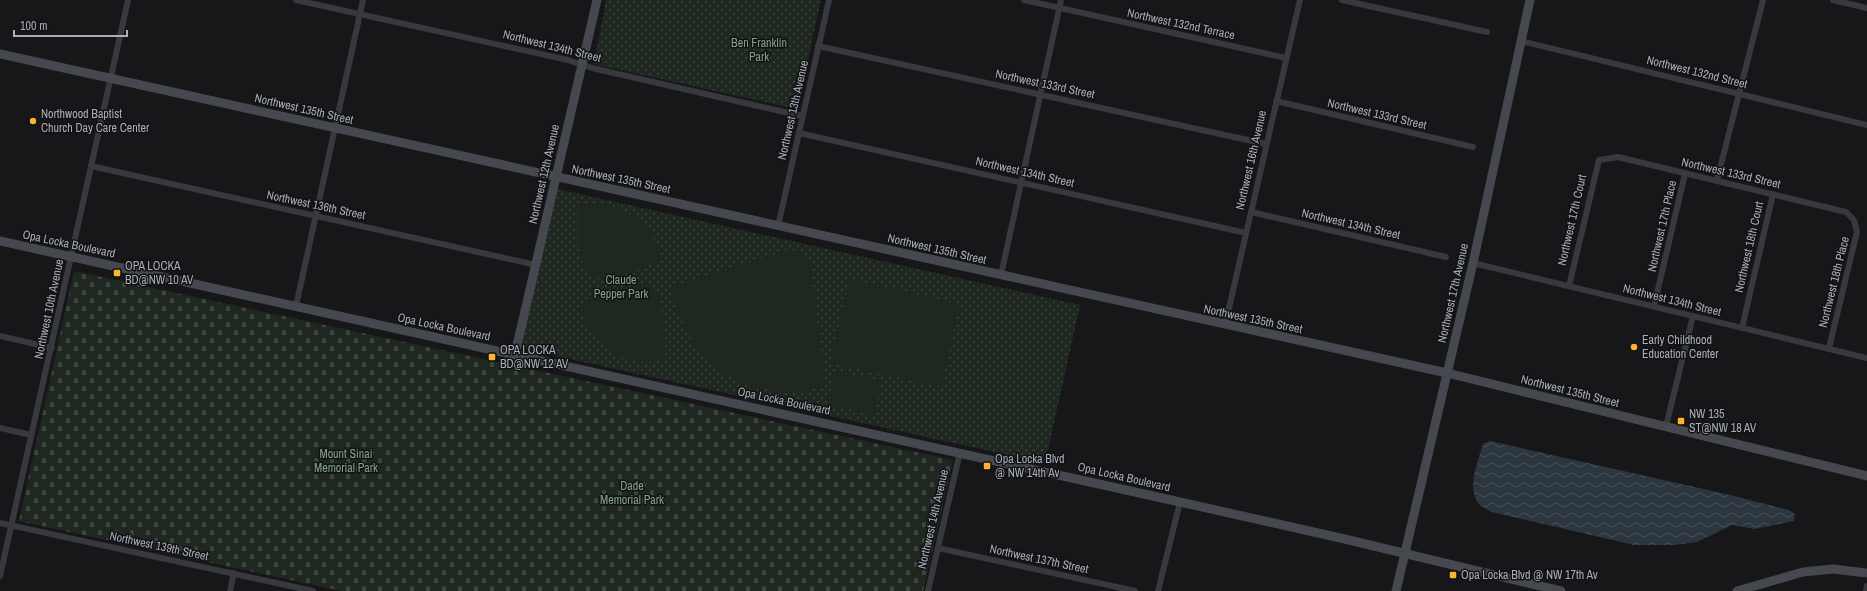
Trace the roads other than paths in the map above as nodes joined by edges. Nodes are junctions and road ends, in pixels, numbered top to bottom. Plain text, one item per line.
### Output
1 (128, 0) edge
2 (296, 0) edge
3 (363, 0) edge
4 (597, 0) edge
5 (829, 0) edge
6 (1024, 0) edge
7 (1062, 0) edge
8 (1300, 0) edge
9 (1342, 0) edge
10 (1530, 0) edge
11 (1763, 0) edge
12 (1833, 0) edge
13 (1866, 0) edge
14 (1060, 8) junction
15 (1865, 8) edge
16 (360, 14) junction
17 (1488, 32) dead end
18 (1521, 41) junction
19 (818, 46) junction
20 (0, 54) edge
21 (1286, 58) junction
22 (582, 65) junction
23 (111, 78) junction
24 (1740, 93) junction
25 (1041, 95) junction
26 (1276, 101) junction
27 (802, 116) junction
28 (1867, 125) edge
29 (335, 128) junction
30 (799, 133) junction
31 (1266, 144) junction
32 (1473, 147) dead end
33 (1599, 160) joint
34 (91, 166) junction
35 (1685, 174) junction
36 (555, 176) junction
37 (1718, 180) junction
38 (1021, 183) junction
39 (1773, 194) junction
40 (1251, 212) junction
41 (315, 216) junction
42 (1854, 220) joint
43 (778, 226) junction
44 (1246, 233) junction
45 (0, 241) edge
46 (72, 257) junction
47 (1446, 257) dead end
48 (1473, 263) junction
49 (536, 264) junction
50 (1001, 275) junction
51 (1569, 286) junction
52 (296, 306) junction
53 (1654, 306) junction
54 (1693, 316) junction
55 (1225, 325) junction
56 (1742, 328) junction
57 (0, 336) edge
58 (52, 348) junction
59 (1829, 348) junction
60 (514, 354) junction
61 (1867, 358) edge
62 (1447, 373) junction
63 (1666, 426) junction
64 (0, 428) edge
65 (31, 435) junction
66 (960, 452) junction
67 (1867, 476) edge
68 (1180, 502) junction
69 (0, 523) edge
70 (11, 525) junction
71 (938, 548) junction
72 (1405, 553) junction
73 (234, 573) junction
74 (1867, 573) edge
75 (0, 576) edge
76 (1867, 586) edge
77 (230, 591) edge
78 (314, 591) edge
79 (928, 591) edge
80 (1135, 591) edge
81 (1158, 591) edge
82 (1396, 591) edge
83 (1561, 591) edge
84 (1737, 591) edge
85 (1866, 591) edge

1 - 23 street, Northwest 10th Avenue
2 - 16 street, Northwest 134th Street
3 - 16 street
4 - 22 main road, Northwest 12th Avenue
5 - 19 street, Northwest 13th Avenue
6 - 14 street, Northwest 132nd Terrace
7 - 14 street
8 - 21 street, Northwest 16th Avenue
9 - 17 street
10 - 18 main road, Northwest 17th Avenue
11 - 24 street
12 - 15 street
13 - 15 street
14 - 21 street, Northwest 132nd Terrace
14 - 25 street
16 - 22 street, Northwest 134th Street
16 - 29 street
18 - 24 street, Northwest 132nd Street
18 - 48 main road, Northwest 17th Avenue
19 - 25 street, Northwest 133rd Street
19 - 27 street, Northwest 13th Avenue
20 - 23 main road, Northwest 135th Street
21 - 26 street, Northwest 16th Avenue
22 - 27 street, Northwest 134th Street
22 - 36 main road, Northwest 12th Avenue
23 - 29 main road, Northwest 135th Street
23 - 34 street, Northwest 10th Avenue
24 - 28 street, Northwest 132nd Street
24 - 37 street
25 - 31 street, Northwest 133rd Street
25 - 38 street
26 - 31 street, Northwest 16th Avenue
26 - 32 street, Northwest 133rd Street
27 - 30 street, Northwest 13th Avenue
29 - 36 main road, Northwest 135th Street
29 - 41 street
30 - 38 street, Northwest 134th Street
30 - 43 street, Northwest 13th Avenue
31 - 40 street, Northwest 16th Avenue
33 - 35 street, Northwest 133rd Street
33 - 51 street, Northwest 17th Court
34 - 41 street, Northwest 136th Street
34 - 46 street, Northwest 10th Avenue
35 - 37 street, Northwest 133rd Street
35 - 53 street, Northwest 17th Place
36 - 43 main road, Northwest 135th Street
36 - 49 main road, Northwest 12th Avenue
37 - 39 street, Northwest 133rd Street
38 - 44 street, Northwest 134th Street
38 - 50 street
39 - 42 street, Northwest 133rd Street
39 - 56 street, Northwest 18th Court
40 - 44 street, Northwest 16th Avenue
40 - 47 street, Northwest 134th Street
41 - 49 street, Northwest 136th Street
41 - 52 street
42 - 59 street, Northwest 18th Place
43 - 50 main road, Northwest 135th Street
44 - 55 street, Northwest 16th Avenue
45 - 46 main road, Opa Locka Boulevard
46 - 52 main road, Opa Locka Boulevard
46 - 58 street, Northwest 10th Avenue
48 - 51 street, Northwest 134th Street
48 - 62 main road, Northwest 17th Avenue
49 - 60 main road, Northwest 12th Avenue
50 - 55 main road, Northwest 135th Street
51 - 53 street, Northwest 134th Street
52 - 60 main road, Opa Locka Boulevard
53 - 54 street, Northwest 134th Street
54 - 56 street, Northwest 134th Street
54 - 63 street
55 - 62 main road, Northwest 135th Street
56 - 59 street, Northwest 134th Street
57 - 58 street
58 - 65 street, Northwest 10th Avenue
59 - 61 street, Northwest 134th Street
60 - 66 main road, Opa Locka Boulevard
62 - 63 main road, Northwest 135th Street
62 - 72 main road, Northwest 17th Avenue
63 - 67 main road, Northwest 135th Street
64 - 65 street
65 - 70 street, Northwest 10th Avenue
66 - 68 main road, Opa Locka Boulevard
66 - 71 street, Northwest 14th Avenue
68 - 72 main road, Opa Locka Boulevard
68 - 81 street
69 - 70 street, Northwest 139th Street
70 - 73 street, Northwest 139th Street
70 - 75 street, Northwest 10th Avenue
71 - 79 street, Northwest 14th Avenue
71 - 80 street, Northwest 137th Street
72 - 82 main road, Northwest 17th Avenue
72 - 83 main road, Opa Locka Boulevard
73 - 77 street
73 - 78 street, Northwest 139th Street
74 - 84 main road
76 - 85 street

